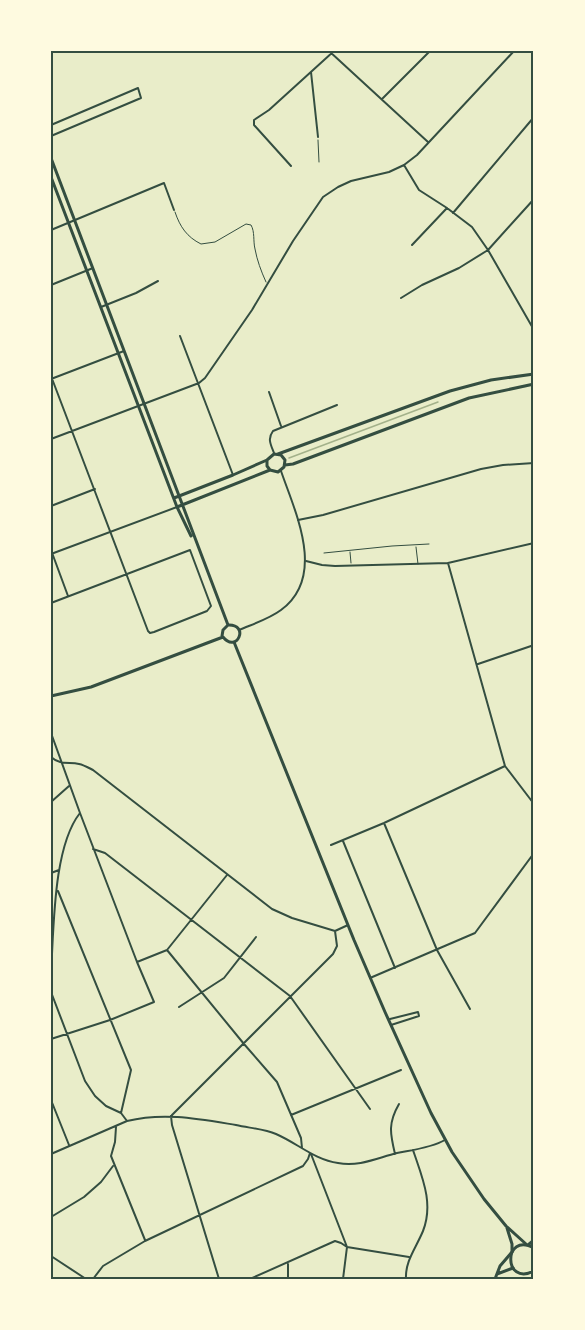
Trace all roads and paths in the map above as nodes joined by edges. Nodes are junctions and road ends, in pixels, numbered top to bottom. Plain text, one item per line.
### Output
1 (334, 51) edge
2 (430, 51) edge
3 (513, 51) edge
4 (330, 52) edge
5 (312, 72) junction
6 (382, 99) junction
7 (534, 117) edge
8 (51, 125) edge
9 (51, 136) edge
10 (318, 137) joint
11 (428, 143) junction
12 (51, 158) edge
13 (320, 162) dead end
14 (404, 165) junction
15 (291, 166) dead end
16 (51, 177) edge
17 (534, 199) edge
18 (531, 202) junction
19 (534, 206) edge
20 (447, 208) junction
21 (174, 210) joint
22 (453, 213) junction
23 (74, 220) junction
24 (68, 223) junction
25 (51, 230) edge
26 (412, 245) dead end
27 (488, 250) junction
28 (93, 268) junction
29 (87, 271) junction
30 (158, 281) dead end
31 (268, 284) junction
32 (51, 285) edge
33 (401, 298) dead end
34 (106, 304) junction
35 (100, 307) junction
36 (534, 329) edge
37 (180, 336) dead end
38 (124, 351) junction
39 (118, 353) junction
40 (534, 374) edge
41 (51, 378) edge
42 (199, 383) junction
43 (534, 384) edge
44 (269, 392) dead end
45 (144, 403) junction
46 (138, 405) junction
47 (337, 405) dead end
48 (282, 427) junction
49 (72, 430) junction
50 (51, 438) edge
51 (276, 454) junction
52 (267, 460) junction
53 (534, 463) edge
54 (285, 465) junction
55 (270, 470) junction
56 (281, 471) junction
57 (233, 475) junction
58 (95, 489) junction
59 (179, 496) junction
60 (174, 498) junction
61 (182, 505) junction
62 (51, 506) edge
63 (177, 507) junction
64 (298, 520) junction
65 (110, 532) junction
66 (534, 543) edge
67 (429, 544) dead end
68 (416, 545) junction
69 (197, 546) junction
70 (350, 550) junction
71 (52, 553) edge
72 (324, 553) dead end
73 (306, 561) junction
74 (448, 563) junction
75 (418, 564) junction
76 (351, 565) junction
77 (127, 573) junction
78 (68, 597) junction
79 (51, 603) edge
80 (228, 626) junction
81 (239, 630) junction
82 (223, 637) junction
83 (234, 642) junction
84 (534, 645) edge
85 (478, 664) junction
86 (51, 696) edge
87 (51, 733) edge
88 (51, 756) edge
89 (62, 763) junction
90 (505, 766) junction
91 (69, 786) junction
92 (51, 802) edge
93 (534, 804) edge
94 (80, 813) junction
95 (384, 823) junction
96 (343, 841) junction
97 (332, 845) dead end
98 (93, 849) junction
99 (534, 853) edge
100 (59, 870) junction
101 (51, 873) edge
102 (227, 875) junction
103 (57, 889) junction
104 (191, 919) junction
105 (348, 925) junction
106 (335, 931) junction
107 (256, 937) dead end
108 (167, 950) junction
109 (437, 950) junction
110 (241, 958) junction
111 (137, 962) junction
112 (395, 968) junction
113 (51, 972) edge
114 (370, 978) junction
115 (51, 992) edge
116 (202, 992) junction
117 (290, 996) junction
118 (179, 1007) dead end
119 (470, 1009) dead end
120 (110, 1020) junction
121 (388, 1020) junction
122 (390, 1025) junction
123 (66, 1033) junction
124 (51, 1039) edge
125 (244, 1044) junction
126 (401, 1070) dead end
127 (355, 1089) junction
128 (51, 1100) edge
129 (399, 1104) dead end
130 (370, 1109) dead end
131 (121, 1113) junction
132 (291, 1115) junction
133 (171, 1116) junction
134 (127, 1121) junction
135 (116, 1127) junction
136 (445, 1140) junction
137 (70, 1146) junction
138 (302, 1148) junction
139 (413, 1150) junction
140 (310, 1153) junction
141 (51, 1154) edge
142 (395, 1154) junction
143 (114, 1166) junction
144 (200, 1215) junction
145 (51, 1217) edge
146 (506, 1226) junction
147 (145, 1240) junction
148 (534, 1240) edge
149 (527, 1245) junction
150 (347, 1247) junction
151 (534, 1248) edge
152 (512, 1252) junction
153 (51, 1256) edge
154 (409, 1257) junction
155 (288, 1262) junction
156 (513, 1268) junction
157 (533, 1272) edge
158 (497, 1274) junction
159 (524, 1274) junction
160 (86, 1279) edge
161 (93, 1279) edge
162 (219, 1279) edge
163 (250, 1279) edge
164 (288, 1279) edge
165 (343, 1279) edge
166 (406, 1279) edge
167 (495, 1279) edge
168 (526, 1279) edge
169 (532, 1279) edge

1 - 4 street
2 - 6 street
3 - 11 street
4 - 5 street
4 - 6 street
5 - 10 street
5 - 15 street
6 - 11 street
7 - 22 street
8 - 9 street
10 - 13 lane
11 - 14 street
12 - 23 main road
14 - 20 street
14 - 31 street
16 - 24 main road
17 - 18 street
18 - 19 street
18 - 27 street
20 - 22 street
20 - 26 street
21 - 23 street
21 - 31 lane
22 - 27 street
23 - 24 street
23 - 28 main road
24 - 25 street
24 - 29 main road
27 - 33 street
27 - 36 street
28 - 29 street
28 - 34 main road
29 - 32 street
29 - 35 main road
30 - 34 street
31 - 42 street
34 - 35 street
34 - 38 main road
35 - 39 main road
37 - 42 street
38 - 39 street
38 - 45 main road
39 - 41 street
39 - 46 main road
40 - 51 main road
41 - 49 street
42 - 45 street
42 - 57 street
43 - 54 main road
44 - 48 street
45 - 46 street
45 - 59 main road
46 - 49 street
46 - 60 main road
47 - 48 street
48 - 51 street
49 - 50 street
49 - 58 street
51 - 52 main road
51 - 54 main road
52 - 55 main road
52 - 57 main road
53 - 64 street
54 - 56 main road
55 - 56 main road
55 - 61 main road
56 - 64 street
57 - 59 main road
58 - 62 street
58 - 65 street
59 - 60 main road
59 - 61 main road
60 - 63 main road
61 - 63 main road
61 - 69 main road
63 - 65 street
63 - 69 main road
64 - 73 street
65 - 71 street
65 - 77 street
66 - 74 street
67 - 68 lane
68 - 70 lane
68 - 75 lane
69 - 80 main road
70 - 72 lane
70 - 76 lane
71 - 78 street
73 - 76 street
73 - 81 street
74 - 75 street
74 - 85 street
75 - 76 street
77 - 77 street
77 - 78 street
78 - 79 street
80 - 81 main road
80 - 82 main road
81 - 83 main road
82 - 83 main road
82 - 86 main road
83 - 105 main road
84 - 85 street
85 - 90 street
87 - 89 street
88 - 89 street
89 - 91 street
89 - 102 street
90 - 93 street
90 - 95 street
91 - 92 street
91 - 94 street
94 - 98 street
94 - 100 street
95 - 96 street
95 - 109 street
96 - 97 street
96 - 112 street
98 - 104 street
98 - 111 street
99 - 109 street
100 - 101 street
100 - 103 street
102 - 104 street
102 - 106 street
103 - 113 street
103 - 120 street
104 - 108 street
104 - 110 street
105 - 106 street
105 - 114 main road
106 - 117 street
107 - 110 street
108 - 111 street
108 - 116 street
109 - 112 street
109 - 119 street
110 - 116 street
110 - 117 street
111 - 120 street
112 - 114 street
114 - 121 main road
115 - 123 street
116 - 118 street
116 - 125 street
117 - 125 street
117 - 127 street
120 - 123 street
120 - 131 street
121 - 122 main road
121 - 122 street
122 - 136 main road
123 - 124 street
123 - 131 street
125 - 132 street
125 - 133 street
126 - 127 street
127 - 130 street
127 - 132 street
128 - 137 street
129 - 142 street
131 - 134 street
132 - 138 street
133 - 134 street
133 - 138 street
133 - 144 street
134 - 135 street
135 - 137 street
135 - 143 street
136 - 139 street
136 - 146 main road
137 - 141 street
138 - 140 street
139 - 142 street
139 - 154 street
140 - 142 street
140 - 144 street
140 - 150 street
143 - 145 street
143 - 147 street
144 - 147 street
144 - 162 street
146 - 149 main road
146 - 152 main road
147 - 161 street
148 - 149 main road
149 - 151 main road
149 - 152 main road
150 - 154 street
150 - 155 street
150 - 165 street
152 - 156 main road
152 - 158 main road
153 - 160 street
154 - 166 street
155 - 163 street
155 - 164 street
156 - 158 main road
156 - 159 main road
157 - 159 main road
157 - 169 street
158 - 167 main road
159 - 168 street

